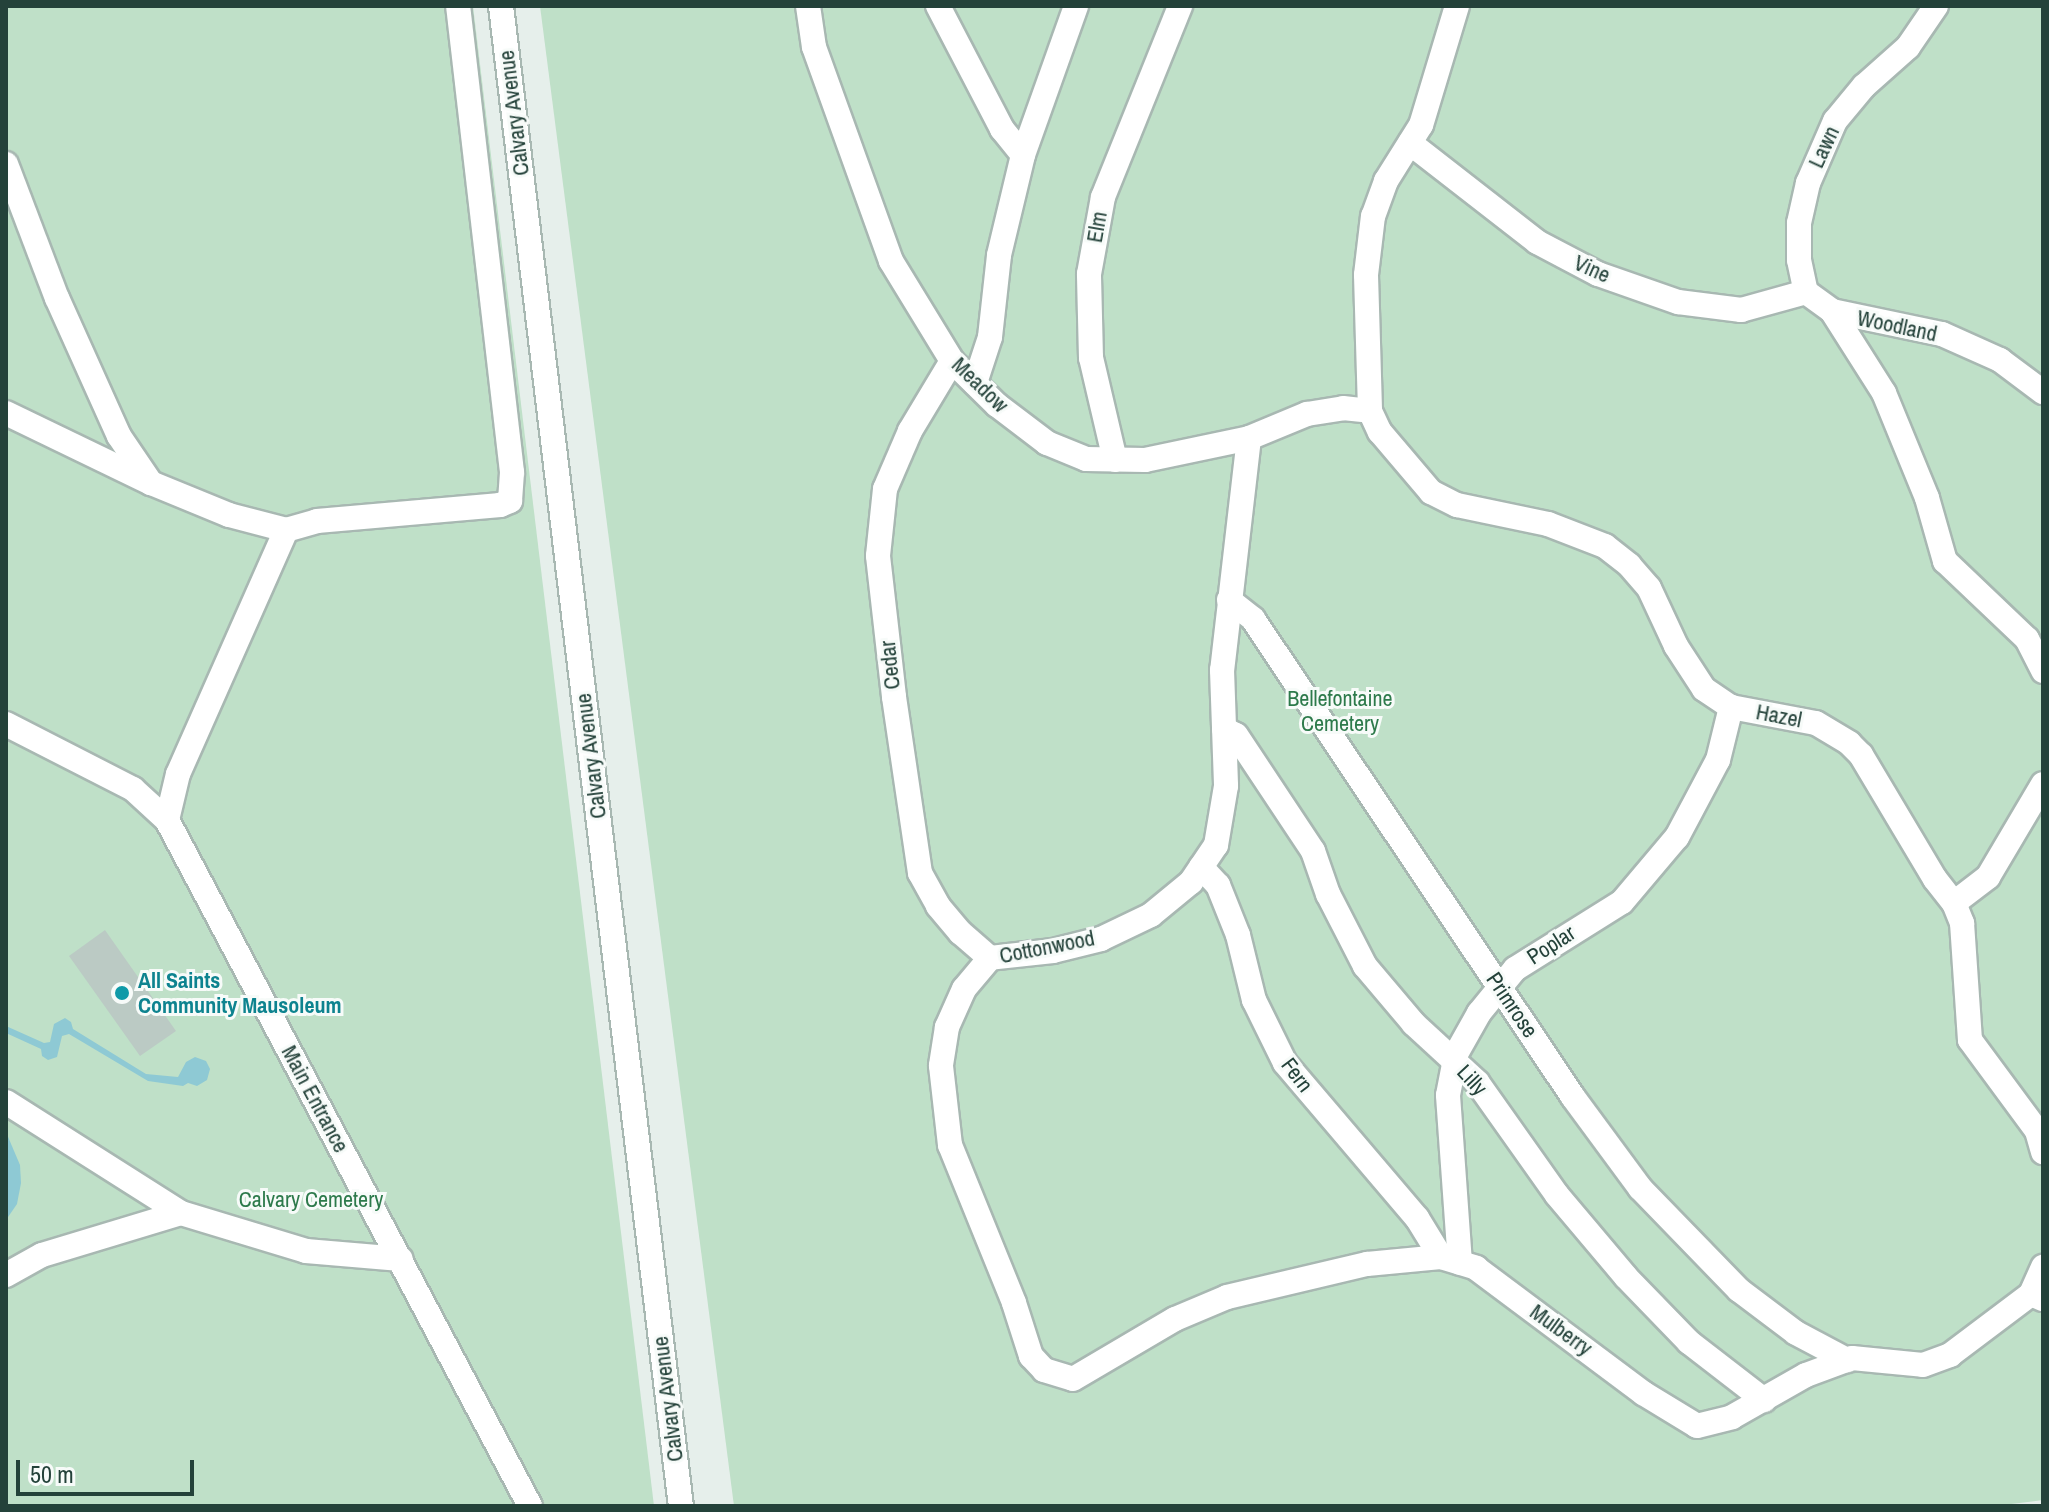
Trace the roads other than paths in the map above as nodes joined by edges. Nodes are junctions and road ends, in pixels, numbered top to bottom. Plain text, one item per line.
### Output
1 (458, 6) edge
2 (501, 6) edge
3 (808, 6) edge
4 (938, 6) edge
5 (1076, 6) edge
6 (1180, 6) edge
7 (1457, 6) edge
8 (1936, 6) edge
9 (1410, 143) junction
10 (1023, 155) junction
11 (6, 164) edge
12 (1806, 292) junction
13 (1832, 311) junction
14 (952, 361) junction
15 (975, 383) junction
16 (2043, 392) edge
17 (1370, 411) junction
18 (6, 413) edge
19 (1249, 438) junction
20 (1115, 460) junction
21 (151, 483) junction
22 (286, 530) junction
23 (1229, 600) junction
24 (2043, 671) edge
25 (1731, 707) junction
26 (6, 724) edge
27 (1224, 729) junction
28 (2043, 784) edge
29 (167, 820) junction
30 (1201, 867) junction
31 (1954, 903) junction
32 (990, 958) junction
33 (1500, 987) junction
34 (1455, 1061) junction
35 (6, 1102) edge
36 (2043, 1152) edge
37 (181, 1213) junction
38 (401, 1259) junction
39 (1450, 1260) junction
40 (2043, 1267) edge
41 (6, 1275) edge
42 (2037, 1296) edge
43 (1847, 1360) junction
44 (1764, 1400) junction
45 (530, 1506) edge
46 (681, 1506) edge

1 - 22 street
2 - 46 street, Calvary Avenue
3 - 14 street, Meadow
4 - 10 street
5 - 10 street
6 - 20 street, Elm
7 - 9 street
8 - 12 street, Lawn
9 - 12 street, Vine
9 - 17 street
10 - 15 street
11 - 21 street
12 - 13 street
13 - 16 street, Woodland
13 - 24 street
14 - 15 street, Meadow
14 - 32 street, Cedar
15 - 20 street, Meadow
17 - 19 street, Meadow
17 - 25 street, Hazel
18 - 21 street
19 - 20 street, Meadow
19 - 23 street, Cottonwood
21 - 22 street
22 - 29 street
23 - 27 street, Cottonwood
23 - 33 street, Primrose
25 - 31 street, Hazel
25 - 33 street, Poplar
26 - 29 street, Main Entrance
27 - 30 street, Cottonwood
27 - 34 street, Lilly
28 - 31 street
29 - 38 street, Main Entrance
30 - 32 street, Cottonwood
30 - 39 street, Fern
31 - 36 street, Hazel
32 - 39 street, Cottonwood
33 - 34 street, Poplar
33 - 43 street, Primrose
34 - 39 street, Poplar
34 - 44 street, Lilly
35 - 37 street
37 - 38 street
37 - 41 street
38 - 45 street, Main Entrance
39 - 44 street, Mulberry
40 - 42 street
42 - 43 street, Mulberry
43 - 44 street, Mulberry

